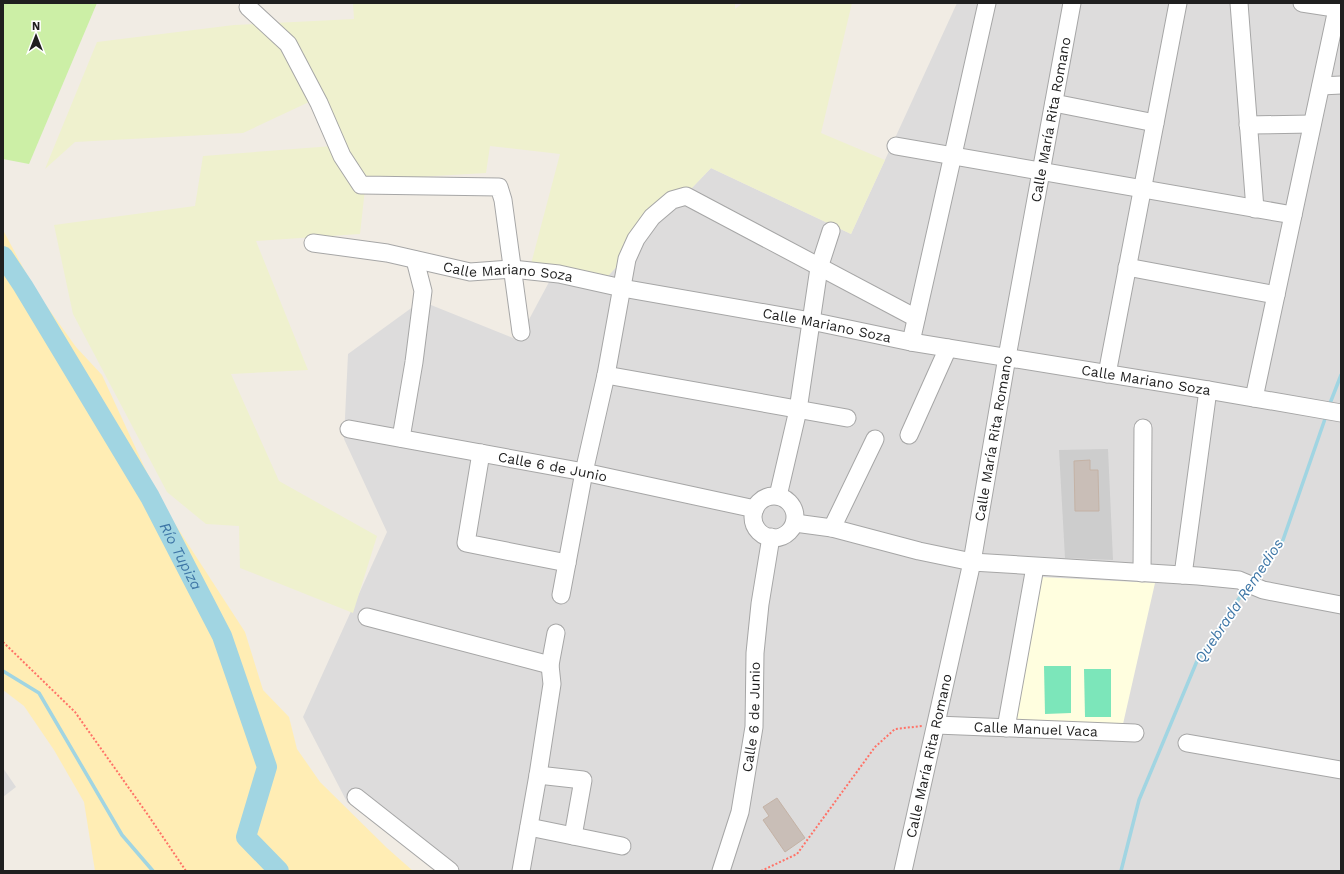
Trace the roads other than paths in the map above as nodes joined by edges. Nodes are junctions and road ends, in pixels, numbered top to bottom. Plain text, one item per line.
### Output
1 (987, 3) edge
2 (1072, 3) edge
3 (1178, 3) edge
4 (1239, 3) edge
5 (1302, 3) edge
6 (248, 7) dead end
7 (1339, 9) edge
8 (1341, 85) edge
9 (1321, 86) junction
10 (1054, 103) junction
11 (1155, 123) junction
12 (1312, 124) junction
13 (1248, 125) junction
14 (896, 146) dead end
15 (953, 155) junction
16 (1042, 171) junction
17 (1142, 189) junction
18 (1255, 209) junction
19 (1293, 215) junction
20 (831, 231) dead end
21 (313, 243) dead end
22 (414, 260) junction
23 (820, 266) junction
24 (1127, 267) junction
25 (512, 269) junction
26 (622, 288) junction
27 (1276, 295) junction
28 (916, 318) junction
29 (811, 321) junction
30 (521, 332) dead end
31 (911, 342) junction
32 (948, 348) junction
33 (1007, 357) junction
34 (1107, 374) junction
35 (606, 375) junction
36 (1208, 390) junction
37 (1254, 398) junction
38 (798, 410) junction
39 (1341, 413) edge
40 (847, 418) dead end
41 (1143, 428) dead end
42 (349, 429) dead end
43 (909, 435) dead end
44 (401, 438) junction
45 (875, 439) dead end
46 (481, 453) junction
47 (584, 472) junction
48 (778, 496) junction
49 (755, 509) junction
50 (795, 523) junction
51 (832, 528) junction
52 (772, 537) junction
53 (972, 562) junction
54 (567, 563) junction
55 (1035, 567) junction
56 (1142, 573) junction
57 (1183, 575) junction
58 (561, 595) dead end
59 (1341, 605) edge
60 (367, 617) dead end
61 (556, 633) dead end
62 (550, 665) junction
63 (936, 724) junction
64 (1006, 728) junction
65 (1135, 733) dead end
66 (1187, 743) dead end
67 (1341, 770) edge
68 (538, 775) junction
69 (356, 797) dead end
70 (529, 827) junction
71 (574, 836) junction
72 (622, 846) dead end
73 (450, 871) edge
74 (521, 871) edge
75 (722, 871) edge
76 (903, 871) edge

1 - 15 street
2 - 10 street, Calle María Rita Romano
3 - 11 street
4 - 13 street
5 - 7 street
6 - 25 street
7 - 9 street
8 - 9 street
9 - 12 street
10 - 11 street
10 - 16 street, Calle María Rita Romano
11 - 17 street
12 - 13 street
12 - 19 street
13 - 18 street
14 - 15 street
15 - 16 street
15 - 28 street
16 - 17 street
16 - 33 street, Calle María Rita Romano
17 - 18 street
17 - 24 street
18 - 19 street
19 - 27 street
20 - 23 street
21 - 22 street, Calle Mariano Soza
22 - 25 street, Calle Mariano Soza
22 - 44 street
23 - 26 street
23 - 28 street
23 - 29 street
24 - 27 street
24 - 34 street
25 - 26 street, Calle Mariano Soza
25 - 30 street
26 - 29 street, Calle Mariano Soza
26 - 35 street
27 - 37 street
28 - 31 street
29 - 31 street, Calle Mariano Soza
29 - 38 street
31 - 32 street, Calle Mariano Soza
32 - 33 street, Calle Mariano Soza
32 - 43 street
33 - 34 street, Calle Mariano Soza
33 - 53 street, Calle María Rita Romano
34 - 36 street, Calle Mariano Soza
35 - 38 street
35 - 47 street
36 - 37 street, Calle Mariano Soza
36 - 57 street
37 - 39 street, Calle Mariano Soza
38 - 40 street
38 - 48 street
41 - 56 street
42 - 44 street, Calle 6 de Junio
44 - 46 street, Calle 6 de Junio
45 - 51 street
46 - 47 street, Calle 6 de Junio
46 - 54 street
47 - 49 street, Calle 6 de Junio
47 - 54 street
48 - 49 street
48 - 50 street
49 - 52 street
50 - 51 street
50 - 52 street
51 - 53 street
52 - 75 street, Calle 6 de Junio
53 - 55 street
53 - 63 street, Calle María Rita Romano
54 - 58 street
55 - 56 street
55 - 64 street
56 - 57 street
57 - 59 street
60 - 62 street
61 - 62 street
62 - 68 street
63 - 64 street, Calle Manuel Vaca
63 - 76 street, Calle María Rita Romano
64 - 65 street, Calle Manuel Vaca
66 - 67 street
68 - 70 street
68 - 71 street
69 - 73 street
70 - 71 street
70 - 74 street
71 - 72 street

